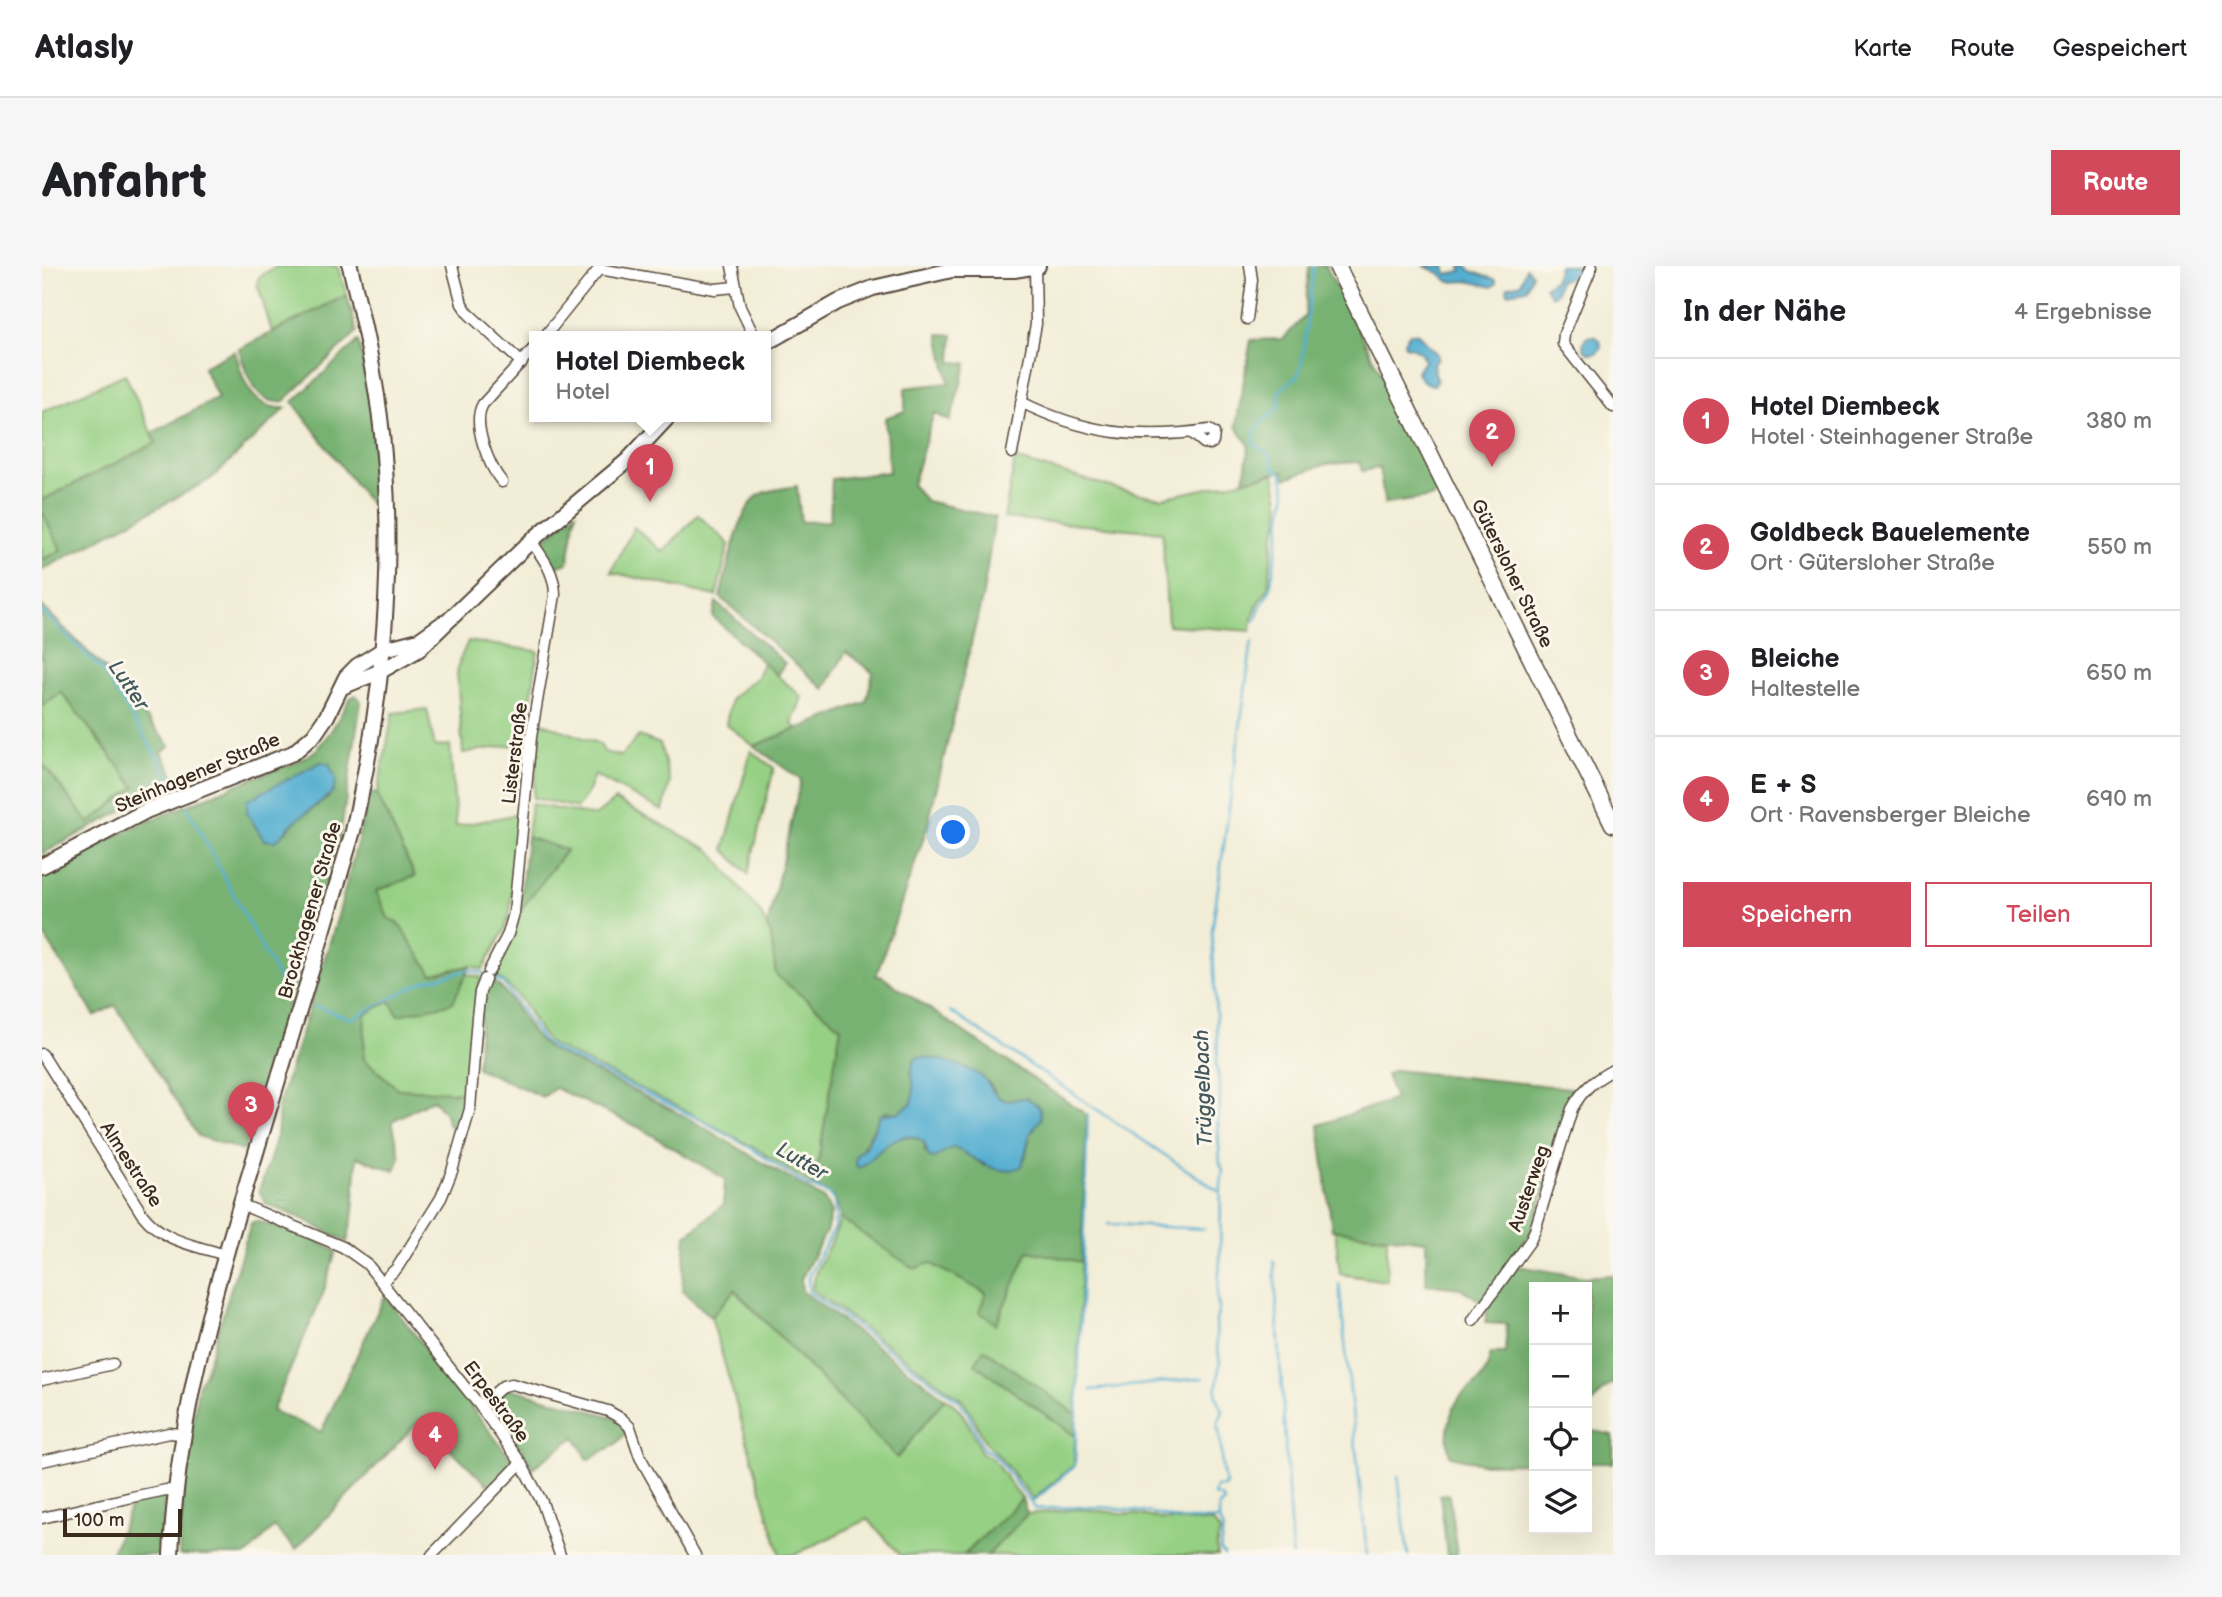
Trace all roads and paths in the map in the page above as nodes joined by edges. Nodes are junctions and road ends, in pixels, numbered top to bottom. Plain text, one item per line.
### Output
1 (350, 266) edge
2 (452, 266) edge
3 (732, 266) edge
4 (1036, 266) edge
5 (1251, 266) edge
6 (1337, 266) edge
7 (1592, 266) edge
8 (599, 267) edge
9 (734, 287) junction
10 (1247, 319) dead end
11 (549, 331) edge
12 (752, 331) edge
13 (771, 340) edge
14 (529, 354) edge
15 (522, 363) junction
16 (1021, 402) junction
17 (1613, 407) edge
18 (663, 422) edge
19 (1192, 433) dead end
20 (1012, 453) dead end
21 (502, 482) dead end
22 (531, 541) junction
23 (443, 623) junction
24 (384, 649) junction
25 (381, 671) junction
26 (342, 687) junction
27 (1613, 824) edge
28 (42, 866) edge
29 (42, 1054) edge
30 (1613, 1070) edge
31 (240, 1204) junction
32 (225, 1255) junction
33 (383, 1281) junction
34 (1474, 1320) dead end
35 (113, 1364) dead end
36 (42, 1380) edge
37 (480, 1406) junction
38 (182, 1434) junction
39 (42, 1461) edge
40 (521, 1463) junction
41 (175, 1491) junction
42 (42, 1518) edge
43 (171, 1555) edge
44 (432, 1555) edge
45 (560, 1555) edge
46 (695, 1555) edge

1 - 24 main road, Brockhagener Straße
2 - 15 street
3 - 9 street
4 - 13 main road
4 - 16 street
5 - 10 street
6 - 27 main road, Gütersloher Straße
7 - 17 street
8 - 9 street
8 - 11 street
9 - 12 street
14 - 15 street
15 - 21 street
16 - 19 street
16 - 20 street
18 - 22 main road, Steinhagener Straße
22 - 23 main road, Steinhagener Straße
22 - 33 street, Listerstraße
23 - 24 main road, Steinhagener Straße
23 - 25 main road, Steinhagener Straße
24 - 25 main road, Brockhagener Straße
24 - 26 main road, Steinhagener Straße
25 - 26 main road, Steinhagener Straße
25 - 31 main road, Brockhagener Straße
26 - 28 main road, Steinhagener Straße
29 - 32 street, Almestraße
30 - 34 street, Austerweg
31 - 32 main road, Brockhagener Straße
31 - 33 street, Erpestraße
32 - 38 main road, Brockhagener Straße
33 - 37 street, Erpestraße
35 - 36 street
37 - 40 street, Erpestraße
37 - 46 street
38 - 39 street
38 - 41 main road, Brockhagener Straße
40 - 44 street
40 - 45 street, Erpestraße
41 - 42 street
41 - 43 main road, Brockhagener Straße

